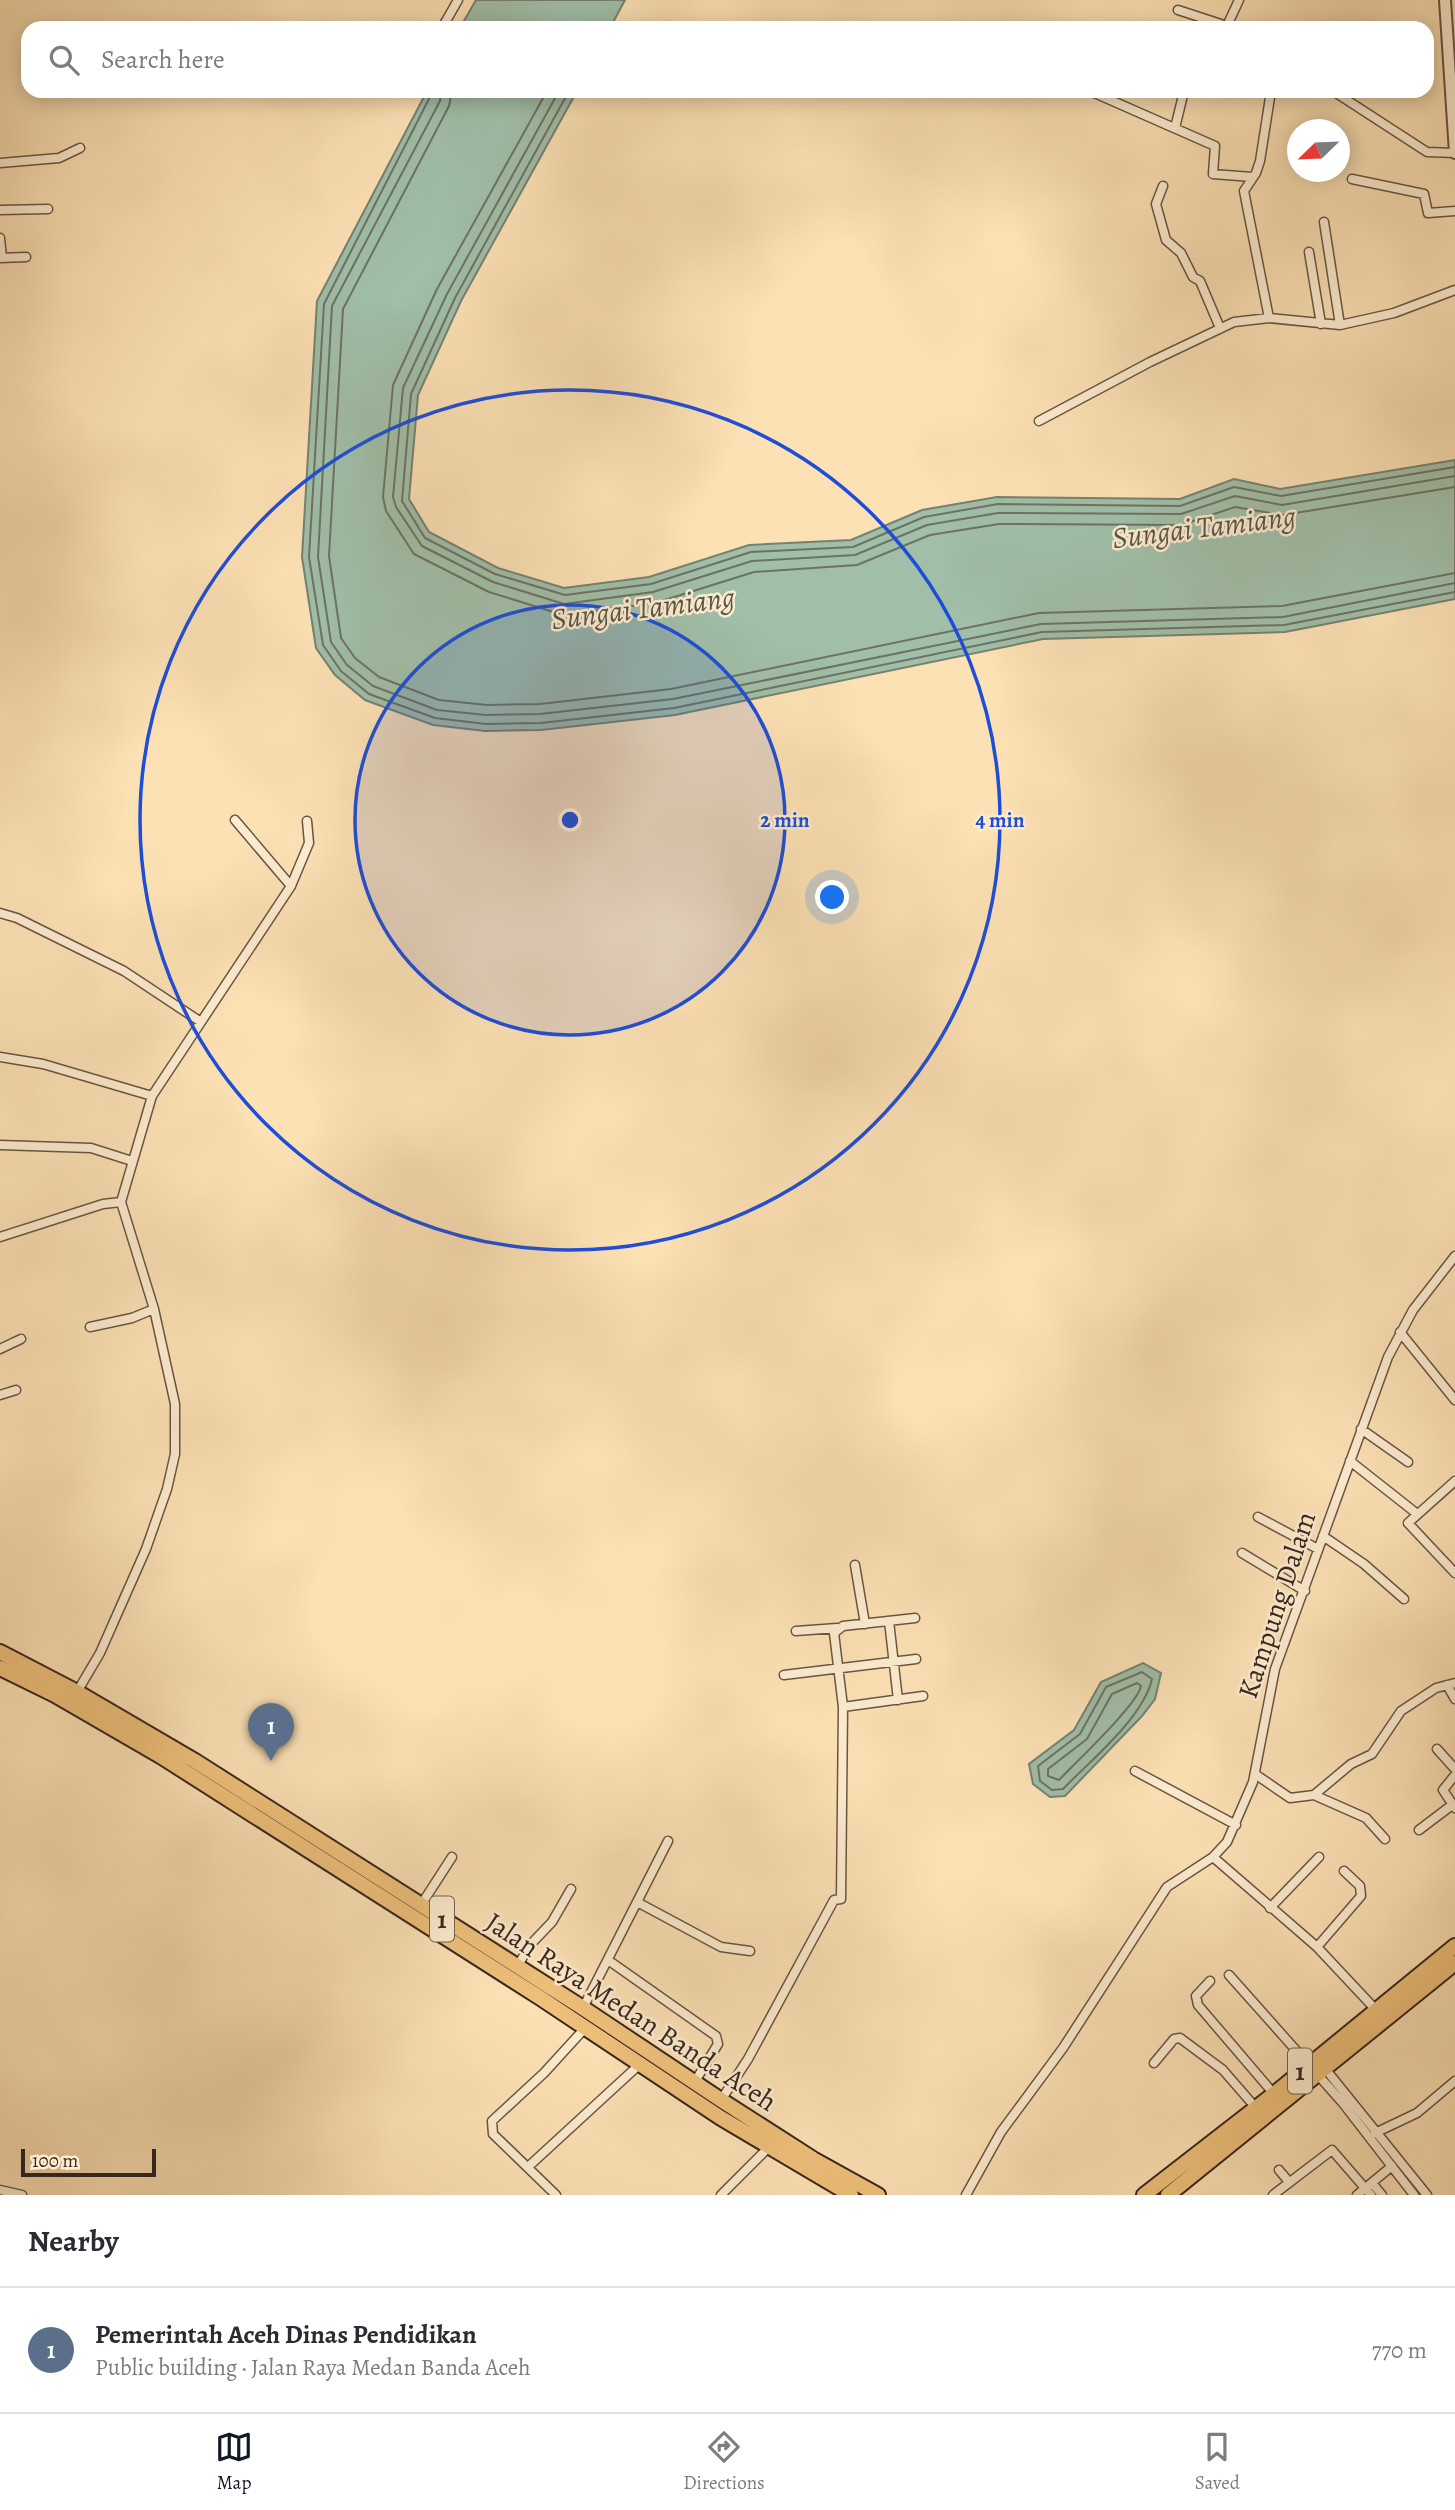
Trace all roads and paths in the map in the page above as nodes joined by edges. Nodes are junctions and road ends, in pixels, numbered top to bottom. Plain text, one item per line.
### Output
1 (458, 0) edge
2 (1239, 0) edge
3 (1445, 0) edge
4 (1178, 10) dead end
5 (1451, 19) edge
6 (446, 21) edge
7 (1210, 21) edge
8 (1230, 21) edge
9 (1106, 98) edge
10 (1182, 98) edge
11 (1270, 98) edge
12 (1344, 98) edge
13 (1175, 128) junction
14 (80, 148) dead end
15 (1455, 153) edge
16 (0, 163) edge
17 (1252, 177) junction
18 (1352, 179) dead end
19 (1163, 186) dead end
20 (48, 209) dead end
21 (0, 210) edge
22 (1455, 211) edge
23 (1324, 222) dead end
24 (0, 238) edge
25 (1309, 252) dead end
26 (26, 257) dead end
27 (1, 258) edge
28 (1455, 289) edge
29 (1269, 318) junction
30 (1321, 324) junction
31 (1340, 325) junction
32 (1220, 328) junction
33 (1040, 421) dead end
34 (234, 820) dead end
35 (307, 821) dead end
36 (291, 886) junction
37 (0, 913) edge
38 (201, 1022) junction
39 (0, 1057) edge
40 (152, 1096) junction
41 (0, 1145) edge
42 (132, 1161) junction
43 (121, 1202) junction
44 (0, 1237) edge
45 (1455, 1256) edge
46 (154, 1309) junction
47 (90, 1326) dead end
48 (1400, 1332) junction
49 (21, 1339) dead end
50 (0, 1349) edge
51 (16, 1391) dead end
52 (0, 1395) edge
53 (1455, 1400) edge
54 (1361, 1429) junction
55 (1350, 1461) junction
56 (1408, 1462) dead end
57 (1455, 1481) edge
58 (1416, 1513) junction
59 (1258, 1517) dead end
60 (1323, 1536) junction
61 (1318, 1549) junction
62 (1242, 1553) dead end
63 (855, 1565) dead end
64 (1455, 1573) edge
65 (1305, 1591) junction
66 (1404, 1599) dead end
67 (915, 1618) dead end
68 (889, 1621) junction
69 (865, 1624) junction
70 (837, 1628) junction
71 (796, 1631) dead end
72 (0, 1651) edge
73 (916, 1659) dead end
74 (894, 1661) junction
75 (837, 1666) junction
76 (0, 1668) edge
77 (784, 1675) dead end
78 (1451, 1684) edge
79 (77, 1692) junction
80 (923, 1696) dead end
81 (1455, 1699) edge
82 (898, 1700) junction
83 (843, 1707) junction
84 (1437, 1749) dead end
85 (1455, 1769) edge
86 (1135, 1771) dead end
87 (1255, 1774) junction
88 (1455, 1775) edge
89 (1314, 1795) junction
90 (1453, 1806) edge
91 (1236, 1825) junction
92 (1419, 1830) dead end
93 (290, 1832) junction
94 (1385, 1839) dead end
95 (668, 1841) dead end
96 (452, 1857) dead end
97 (1213, 1857) junction
98 (1319, 1857) dead end
99 (1344, 1871) dead end
100 (571, 1889) dead end
101 (637, 1902) junction
102 (421, 1905) junction
103 (1270, 1908) junction
104 (460, 1939) junction
105 (1455, 1946) edge
106 (1317, 1947) junction
107 (750, 1951) dead end
108 (608, 1960) junction
109 (1455, 1963) edge
110 (517, 1967) junction
111 (1229, 1975) dead end
112 (1210, 1980) dead end
113 (583, 2008) junction
114 (1376, 2010) junction
115 (586, 2027) junction
116 (1154, 2063) dead end
117 (640, 2064) junction
118 (1316, 2066) junction
119 (1455, 2081) edge
120 (684, 2082) junction
121 (1274, 2094) junction
122 (721, 2100) junction
123 (1256, 2108) junction
124 (1374, 2134) junction
125 (769, 2147) junction
126 (528, 2166) junction
127 (1392, 2166) junction
128 (1279, 2170) dead end
129 (1289, 2182) junction
130 (1369, 2189) edge
131 (0, 2190) edge
132 (22, 2195) edge
133 (556, 2195) edge
134 (721, 2195) edge
135 (851, 2195) edge
136 (878, 2195) edge
137 (966, 2195) edge
138 (1144, 2195) edge
139 (1168, 2195) edge
140 (1273, 2195) edge
141 (1357, 2195) edge
142 (1382, 2195) edge
143 (1414, 2195) edge
144 (1427, 2195) edge

1 - 6 street
2 - 8 street
3 - 5 street
4 - 7 street
5 - 15 street
9 - 13 street
10 - 13 street
11 - 17 street
12 - 15 street
13 - 17 street
14 - 16 street
17 - 29 street
18 - 22 street
19 - 32 street
20 - 21 street
23 - 31 street
24 - 27 street
25 - 30 street
26 - 27 street
28 - 31 street
29 - 30 street
29 - 32 street
30 - 31 street
32 - 33 street
34 - 36 street
35 - 36 street
36 - 38 street
37 - 38 street
38 - 40 street
39 - 40 street
40 - 42 street
41 - 42 street
42 - 43 street
43 - 44 street
43 - 46 street
45 - 48 street, Kampung Dalam
46 - 47 street
46 - 79 street
48 - 53 street
48 - 54 street, Kampung Dalam
49 - 50 street
51 - 52 street
54 - 55 street, Kampung Dalam
54 - 56 street
55 - 58 street
55 - 60 street, Kampung Dalam
57 - 58 street
58 - 64 street
59 - 61 street
60 - 61 street, Kampung Dalam
60 - 66 street
61 - 65 street, Kampung Dalam
62 - 65 street
63 - 69 street
65 - 87 street, Kampung Dalam
67 - 68 street
68 - 69 street
68 - 74 street
69 - 70 street
70 - 71 street
70 - 75 street
72 - 79 highway, Jalan Raya Medan Banda Aceh / 1
73 - 74 street
74 - 75 street
74 - 82 street
75 - 77 street
75 - 83 street
76 - 93 highway, Jalan Raya Medan Banda Aceh / 1
78 - 81 street
78 - 89 street
79 - 93 highway, Jalan Raya Medan Banda Aceh / 1
80 - 82 street
82 - 83 street
83 - 122 street
84 - 85 street
86 - 91 street
87 - 89 street
87 - 91 street, Kampung Dalam
88 - 90 street
89 - 94 street
90 - 92 street
91 - 97 street, Kampung Dalam
93 - 102 highway, Jalan Raya Medan Banda Aceh / 1
93 - 104 highway, Jalan Raya Medan Banda Aceh / 1
95 - 101 street
96 - 102 street
97 - 103 street
97 - 137 street, Kampung Dalam
98 - 103 street
99 - 106 street
100 - 110 street
101 - 107 street
101 - 108 street
102 - 104 highway, Jalan Raya Medan Banda Aceh / 1
103 - 106 street
104 - 110 highway, Jalan Raya Medan Banda Aceh / 1
104 - 115 highway, Jalan Raya Medan Banda Aceh / 1
105 - 114 highway, 1
106 - 114 street
108 - 113 street
108 - 120 street
109 - 118 highway, 1
110 - 113 highway, Jalan Raya Medan Banda Aceh / 1
111 - 118 street
112 - 121 street
113 - 120 highway, Jalan Raya Medan Banda Aceh / 1
114 - 118 highway, 1
115 - 117 highway, Jalan Raya Medan Banda Aceh / 1
115 - 126 street
116 - 123 street
117 - 120 highway, Jalan Raya Medan Banda Aceh / 1
117 - 126 street
118 - 121 highway, 1
118 - 124 street
118 - 139 highway, 1
119 - 124 street
120 - 122 highway, Jalan Raya Medan Banda Aceh / 1
120 - 125 highway, Jalan Raya Medan Banda Aceh / 1
121 - 123 highway, 1
122 - 136 highway, Jalan Raya Medan Banda Aceh / 1
123 - 138 highway, 1
124 - 127 street
124 - 144 street
125 - 134 street
125 - 135 highway, Jalan Raya Medan Banda Aceh / 1
126 - 133 street
127 - 130 street
127 - 143 street
128 - 129 street
129 - 130 street
129 - 140 street
130 - 141 street
130 - 142 street
131 - 132 street

